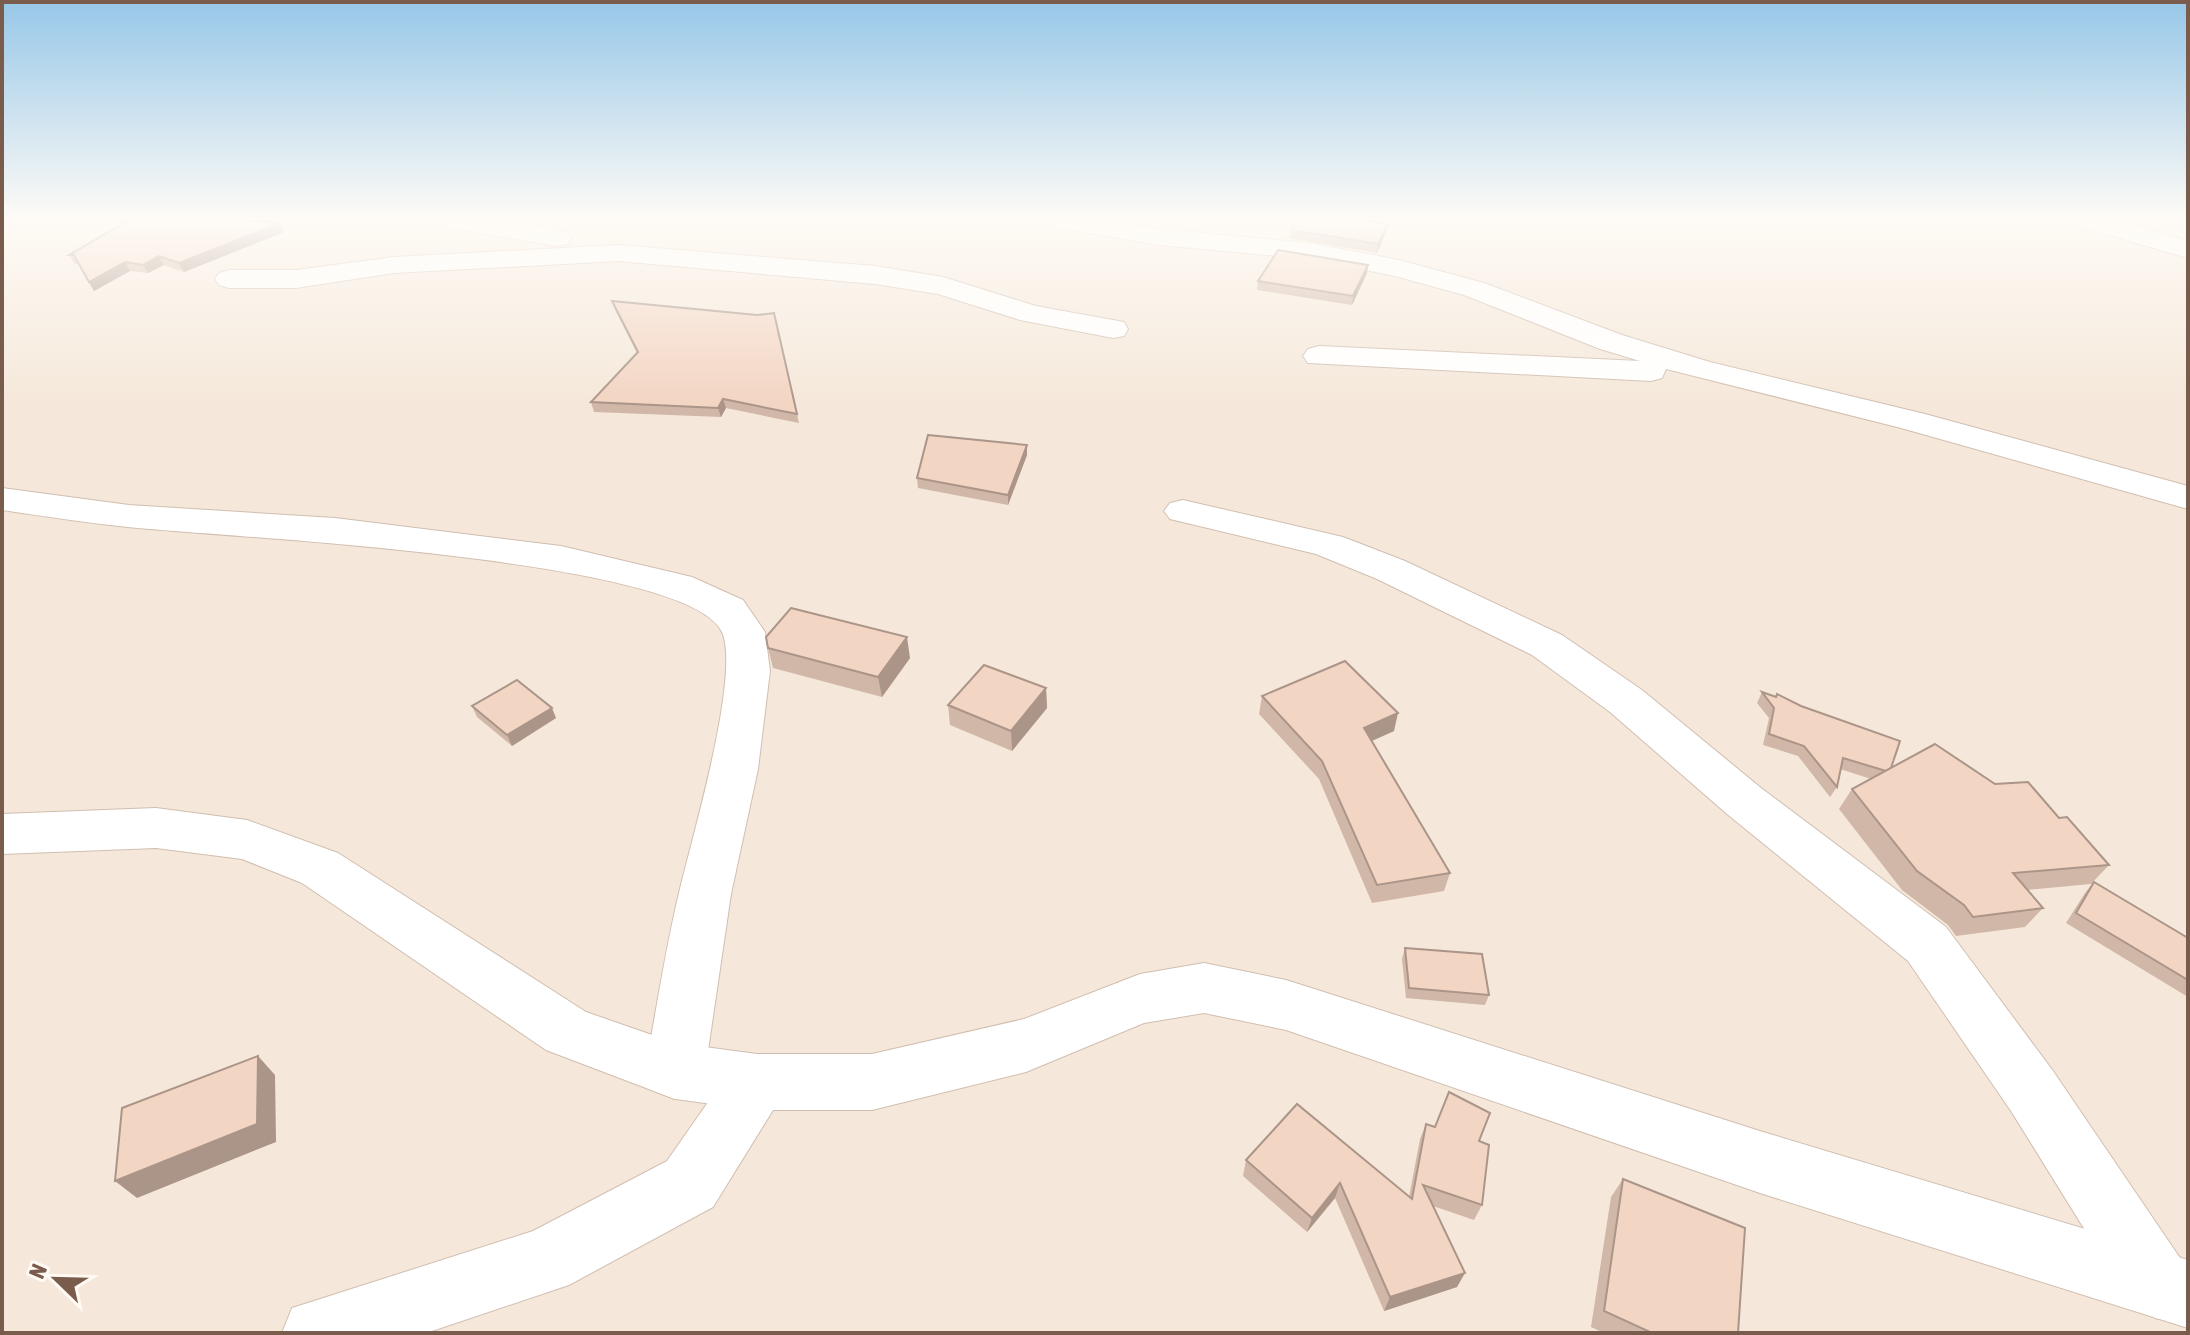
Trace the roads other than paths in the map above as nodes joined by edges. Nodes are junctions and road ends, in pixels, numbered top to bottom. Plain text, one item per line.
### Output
1 (301, 278) edge
2 (895, 278) edge
3 (1436, 278) edge
4 (229, 279) dead end
5 (1113, 329) dead end
6 (1319, 356) dead end
7 (1725, 375) junction
8 (2188, 498) edge
9 (2, 499) edge
10 (1183, 511) dead end
11 (2, 834) edge
12 (675, 1071) junction
13 (757, 1082) junction
14 (2173, 1289) edge
15 (317, 1333) edge

1 - 4 street
2 - 5 street
3 - 7 street
6 - 7 street
7 - 8 street
9 - 12 street
10 - 14 street
11 - 12 street
12 - 13 street
13 - 14 street
13 - 15 street

